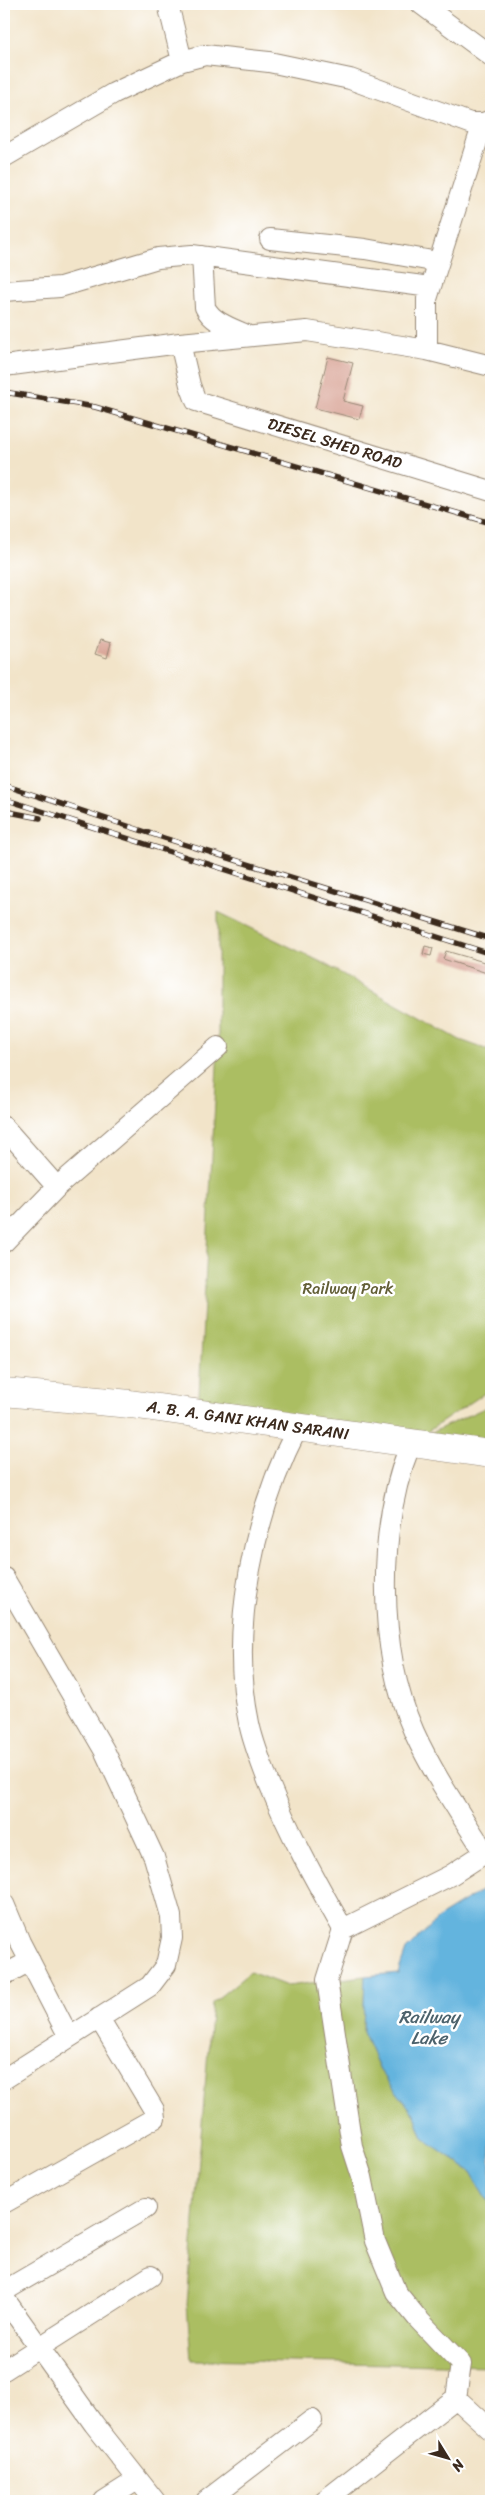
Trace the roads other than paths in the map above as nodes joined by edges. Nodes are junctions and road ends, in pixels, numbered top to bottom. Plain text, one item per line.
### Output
1 (168, 4) edge
2 (421, 4) edge
3 (491, 56) edge
4 (182, 61) junction
5 (487, 122) edge
6 (4, 157) edge
7 (270, 239) dead end
8 (202, 256) junction
9 (438, 262) junction
10 (430, 287) junction
11 (4, 291) edge
12 (250, 336) junction
13 (180, 343) junction
14 (427, 350) junction
15 (4, 366) edge
16 (491, 366) edge
17 (491, 491) edge
18 (218, 1047) dead end
19 (4, 1127) edge
20 (57, 1187) junction
21 (4, 1242) edge
22 (4, 1392) edge
23 (298, 1427) junction
24 (411, 1443) junction
25 (491, 1454) edge
26 (4, 1578) edge
27 (488, 1851) edge
28 (4, 1904) edge
29 (343, 1929) junction
30 (30, 1961) junction
31 (4, 1975) edge
32 (99, 2018) junction
33 (69, 2037) junction
34 (4, 2079) edge
35 (4, 2203) edge
36 (146, 2208) dead end
37 (151, 2276) dead end
38 (4, 2290) edge
39 (4, 2298) edge
40 (38, 2346) junction
41 (4, 2370) edge
42 (456, 2398) junction
43 (312, 2420) dead end
44 (491, 2430) edge
45 (137, 2480) junction
46 (104, 2501) edge
47 (155, 2501) edge
48 (206, 2501) edge
49 (324, 2501) edge

1 - 4 street
2 - 3 street
4 - 5 street
4 - 6 street
5 - 9 street
7 - 9 street
8 - 10 street
8 - 11 street
8 - 12 street
9 - 10 street
10 - 14 street
12 - 13 street
12 - 14 street
13 - 15 street
13 - 17 street, DIESEL SHED ROAD
14 - 16 street
18 - 20 street
19 - 20 street
20 - 21 street
22 - 23 main road, A. B. A. GANI KHAN SARANI
23 - 24 main road, A. B. A. GANI KHAN SARANI
23 - 29 street
24 - 25 main road, A. B. A. GANI KHAN SARANI
24 - 27 street
26 - 32 street
27 - 29 street
28 - 30 street
29 - 42 street
30 - 31 street
30 - 33 street
32 - 33 street
32 - 35 street
33 - 34 street
36 - 38 street
37 - 40 street
39 - 40 street
40 - 41 street
40 - 45 street
42 - 44 street
42 - 49 street
43 - 48 street
45 - 46 street
45 - 47 street

